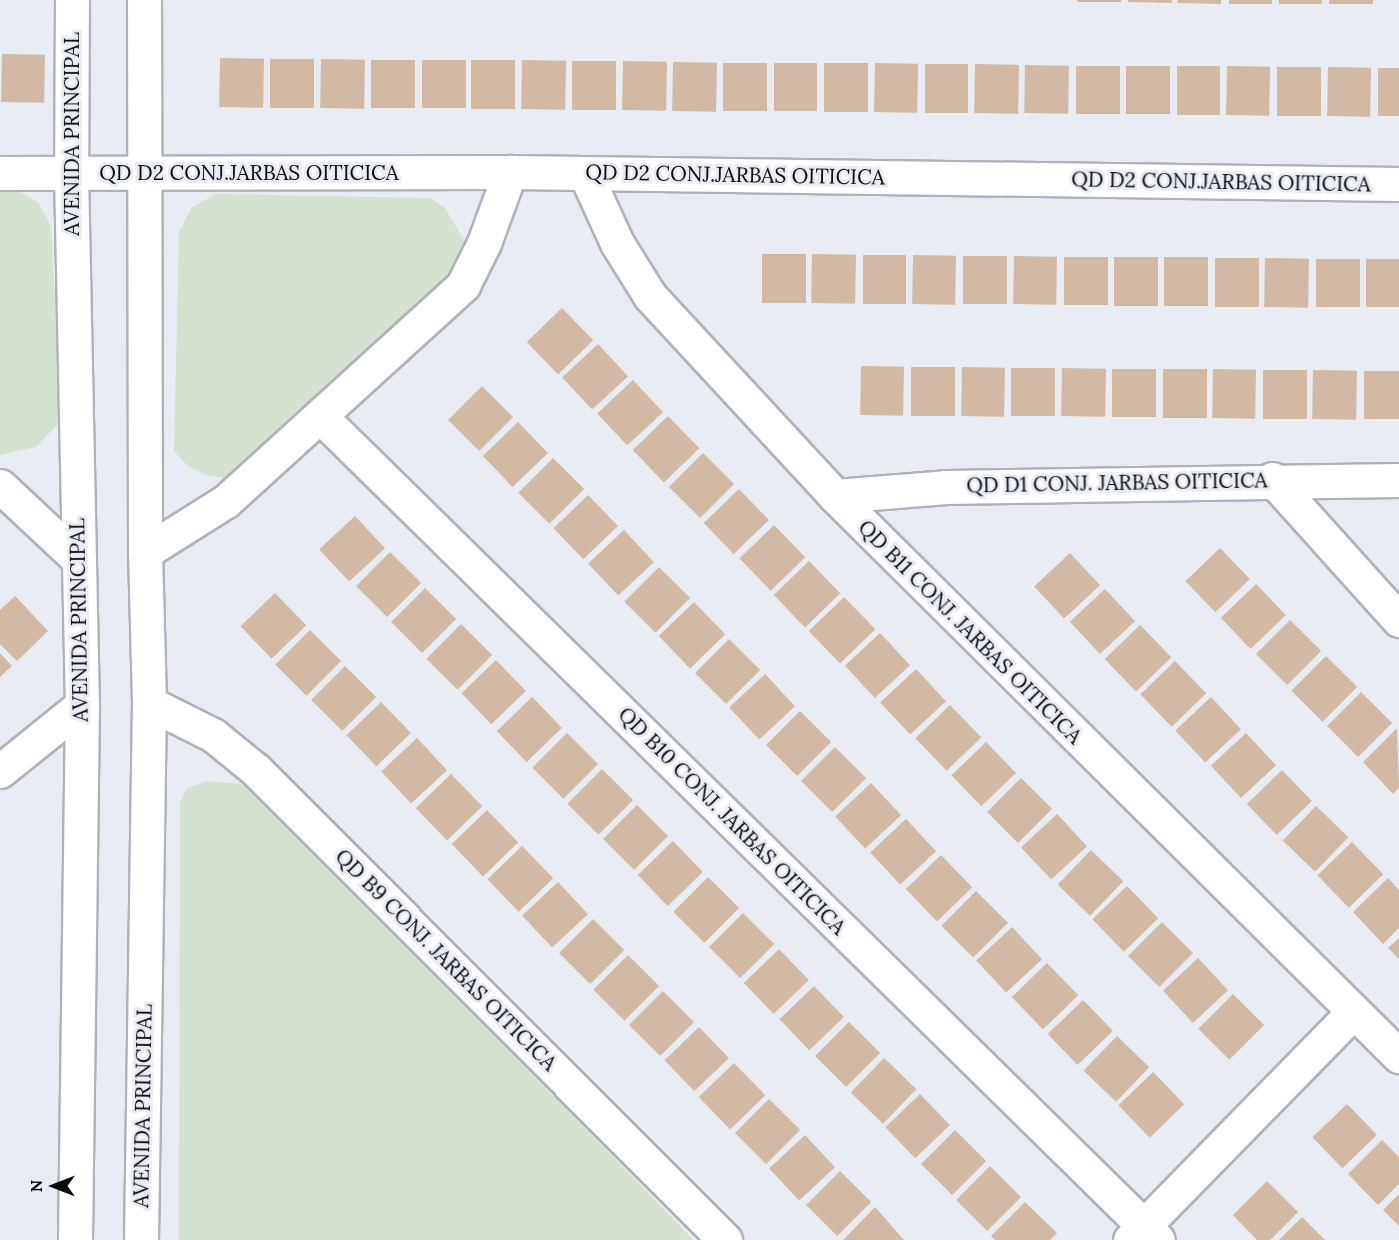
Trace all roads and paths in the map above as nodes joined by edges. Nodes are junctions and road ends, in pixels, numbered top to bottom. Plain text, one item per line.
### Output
1 (72, 0) edge
2 (144, 0) edge
3 (510, 172) junction
4 (0, 173) edge
5 (70, 173) junction
6 (143, 173) junction
7 (585, 173) junction
8 (1399, 184) edge
9 (320, 416) junction
10 (1272, 479) junction
11 (1399, 480) edge
12 (0, 486) edge
13 (835, 496) junction
14 (145, 552) junction
15 (79, 560) junction
16 (1399, 620) edge
17 (149, 703) junction
18 (82, 705) junction
19 (0, 771) edge
20 (1352, 1013) junction
21 (1399, 1056) edge
22 (1144, 1236) edge
23 (75, 1240) edge
24 (141, 1240) edge
25 (725, 1240) edge

1 - 5 street, AVENIDA PRINCIPAL
2 - 6 street, AVENIDA PRINCIPAL
3 - 6 street, QD D2 CONJ.JARBAS OITICICA
3 - 7 street, QD D2 CONJ.JARBAS OITICICA
3 - 9 street
4 - 5 street, QD D2 CONJ.JARBAS OITICICA
5 - 6 street, QD D2 CONJ.JARBAS OITICICA
5 - 15 street, AVENIDA PRINCIPAL
6 - 14 street, AVENIDA PRINCIPAL
7 - 8 street, QD D2 CONJ.JARBAS OITICICA
7 - 13 street, QD B11 CONJ. JARBAS OITICICA
9 - 14 street
9 - 22 street, QD B10 CONJ. JARBAS OITICICA
10 - 11 street, QD D1 CONJ. JARBAS OITICICA
10 - 13 street, QD D1 CONJ. JARBAS OITICICA
10 - 16 street
12 - 15 street
13 - 20 street, QD B11 CONJ. JARBAS OITICICA
14 - 17 street, AVENIDA PRINCIPAL
15 - 18 street, AVENIDA PRINCIPAL
17 - 24 street, AVENIDA PRINCIPAL
17 - 25 street, QD B9 CONJ. JARBAS OITICICA
18 - 19 street
18 - 23 street, AVENIDA PRINCIPAL
20 - 21 street, QD B11 CONJ. JARBAS OITICICA
20 - 22 street

